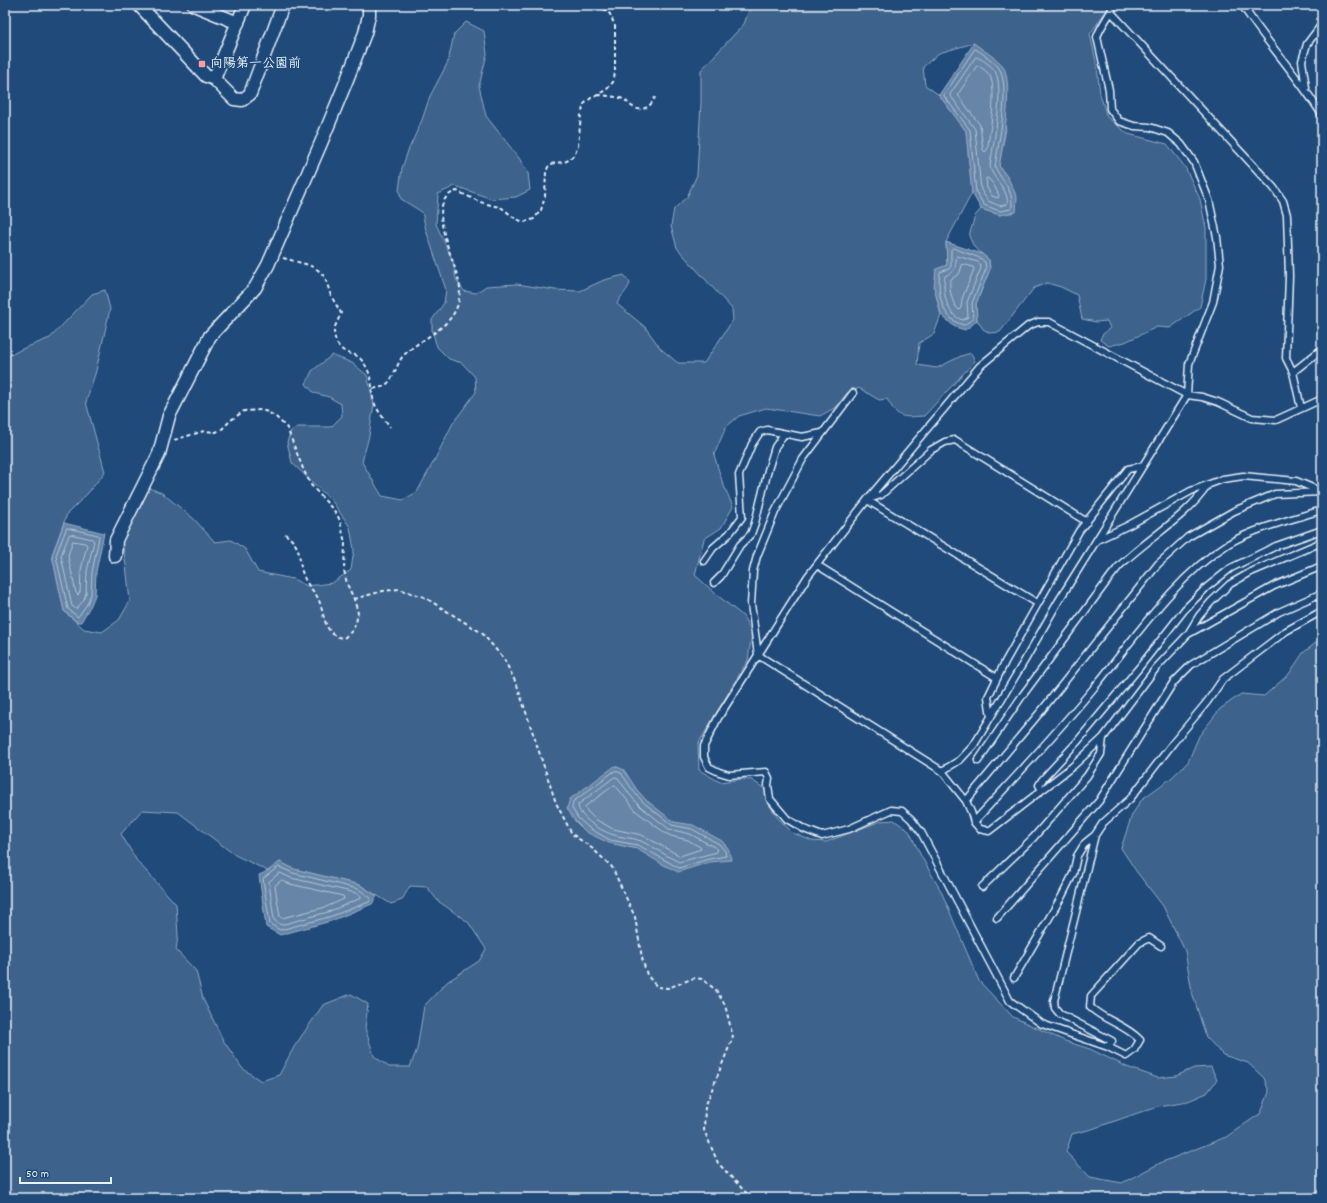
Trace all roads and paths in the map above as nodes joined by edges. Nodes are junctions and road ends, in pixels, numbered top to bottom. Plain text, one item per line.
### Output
1 (139, 5) edge
2 (194, 5) edge
3 (245, 5) edge
4 (283, 5) edge
5 (368, 5) edge
6 (581, 5) edge
7 (1114, 5) edge
8 (1242, 5) edge
9 (1111, 12) junction
10 (238, 23) junction
11 (1322, 24) edge
12 (214, 79) junction
13 (1306, 90) junction
14 (598, 95) junction
15 (655, 97) dead end
16 (1322, 115) edge
17 (273, 253) junction
18 (1322, 349) edge
19 (1293, 372) junction
20 (372, 389) junction
21 (853, 393) dead end
22 (1187, 395) junction
23 (1322, 399) edge
24 (1301, 408) junction
25 (390, 427) dead end
26 (164, 432) junction
27 (822, 433) junction
28 (784, 434) junction
29 (1143, 466) junction
30 (1208, 485) junction
31 (1322, 492) edge
32 (867, 500) junction
33 (1322, 510) edge
34 (1087, 522) junction
35 (1322, 530) edge
36 (285, 534) dead end
37 (1097, 540) junction
38 (1322, 542) edge
39 (115, 556) dead end
40 (704, 561) dead end
41 (817, 565) junction
42 (1322, 566) edge
43 (714, 583) dead end
44 (1322, 593) edge
45 (354, 599) junction
46 (1037, 603) junction
47 (1322, 611) edge
48 (1188, 634) junction
49 (758, 655) junction
50 (997, 678) junction
51 (991, 717) junction
52 (1103, 738) junction
53 (978, 761) dead end
54 (942, 772) junction
55 (1042, 790) junction
56 (966, 801) junction
57 (974, 822) junction
58 (1095, 835) junction
59 (982, 887) dead end
60 (997, 918) dead end
61 (1161, 946) dead end
62 (1014, 978) dead end
63 (1108, 1048) junction
64 (751, 1198) edge

1 - 12 street
2 - 10 street
3 - 10 street
4 - 12 street
5 - 17 street
6 - 14 path
7 - 9 lane
8 - 13 lane
9 - 19 lane
9 - 22 lane
10 - 12 street
11 - 13 lane
13 - 16 lane
14 - 15 path
14 - 20 path
17 - 20 path
17 - 26 street
18 - 19 lane
19 - 24 lane
20 - 25 path
21 - 27 lane
22 - 24 lane
22 - 29 lane
22 - 32 lane
23 - 24 lane
26 - 39 street
26 - 45 path
27 - 28 lane
27 - 49 lane
28 - 40 lane
28 - 43 lane
29 - 34 lane
29 - 37 lane
30 - 31 lane
30 - 37 lane
30 - 53 lane
31 - 56 lane
32 - 34 lane
32 - 41 lane
32 - 46 lane
33 - 57 lane
34 - 46 lane
35 - 55 lane
36 - 45 path
37 - 51 lane
38 - 48 lane
41 - 49 lane
41 - 50 lane
42 - 48 lane
44 - 60 lane
45 - 64 path
46 - 50 lane
47 - 58 lane
48 - 52 lane
49 - 54 lane
49 - 63 lane
50 - 51 lane
51 - 54 lane
52 - 55 lane
52 - 59 lane
54 - 56 lane
55 - 57 lane
56 - 57 lane
58 - 62 lane
58 - 63 lane
61 - 63 lane

